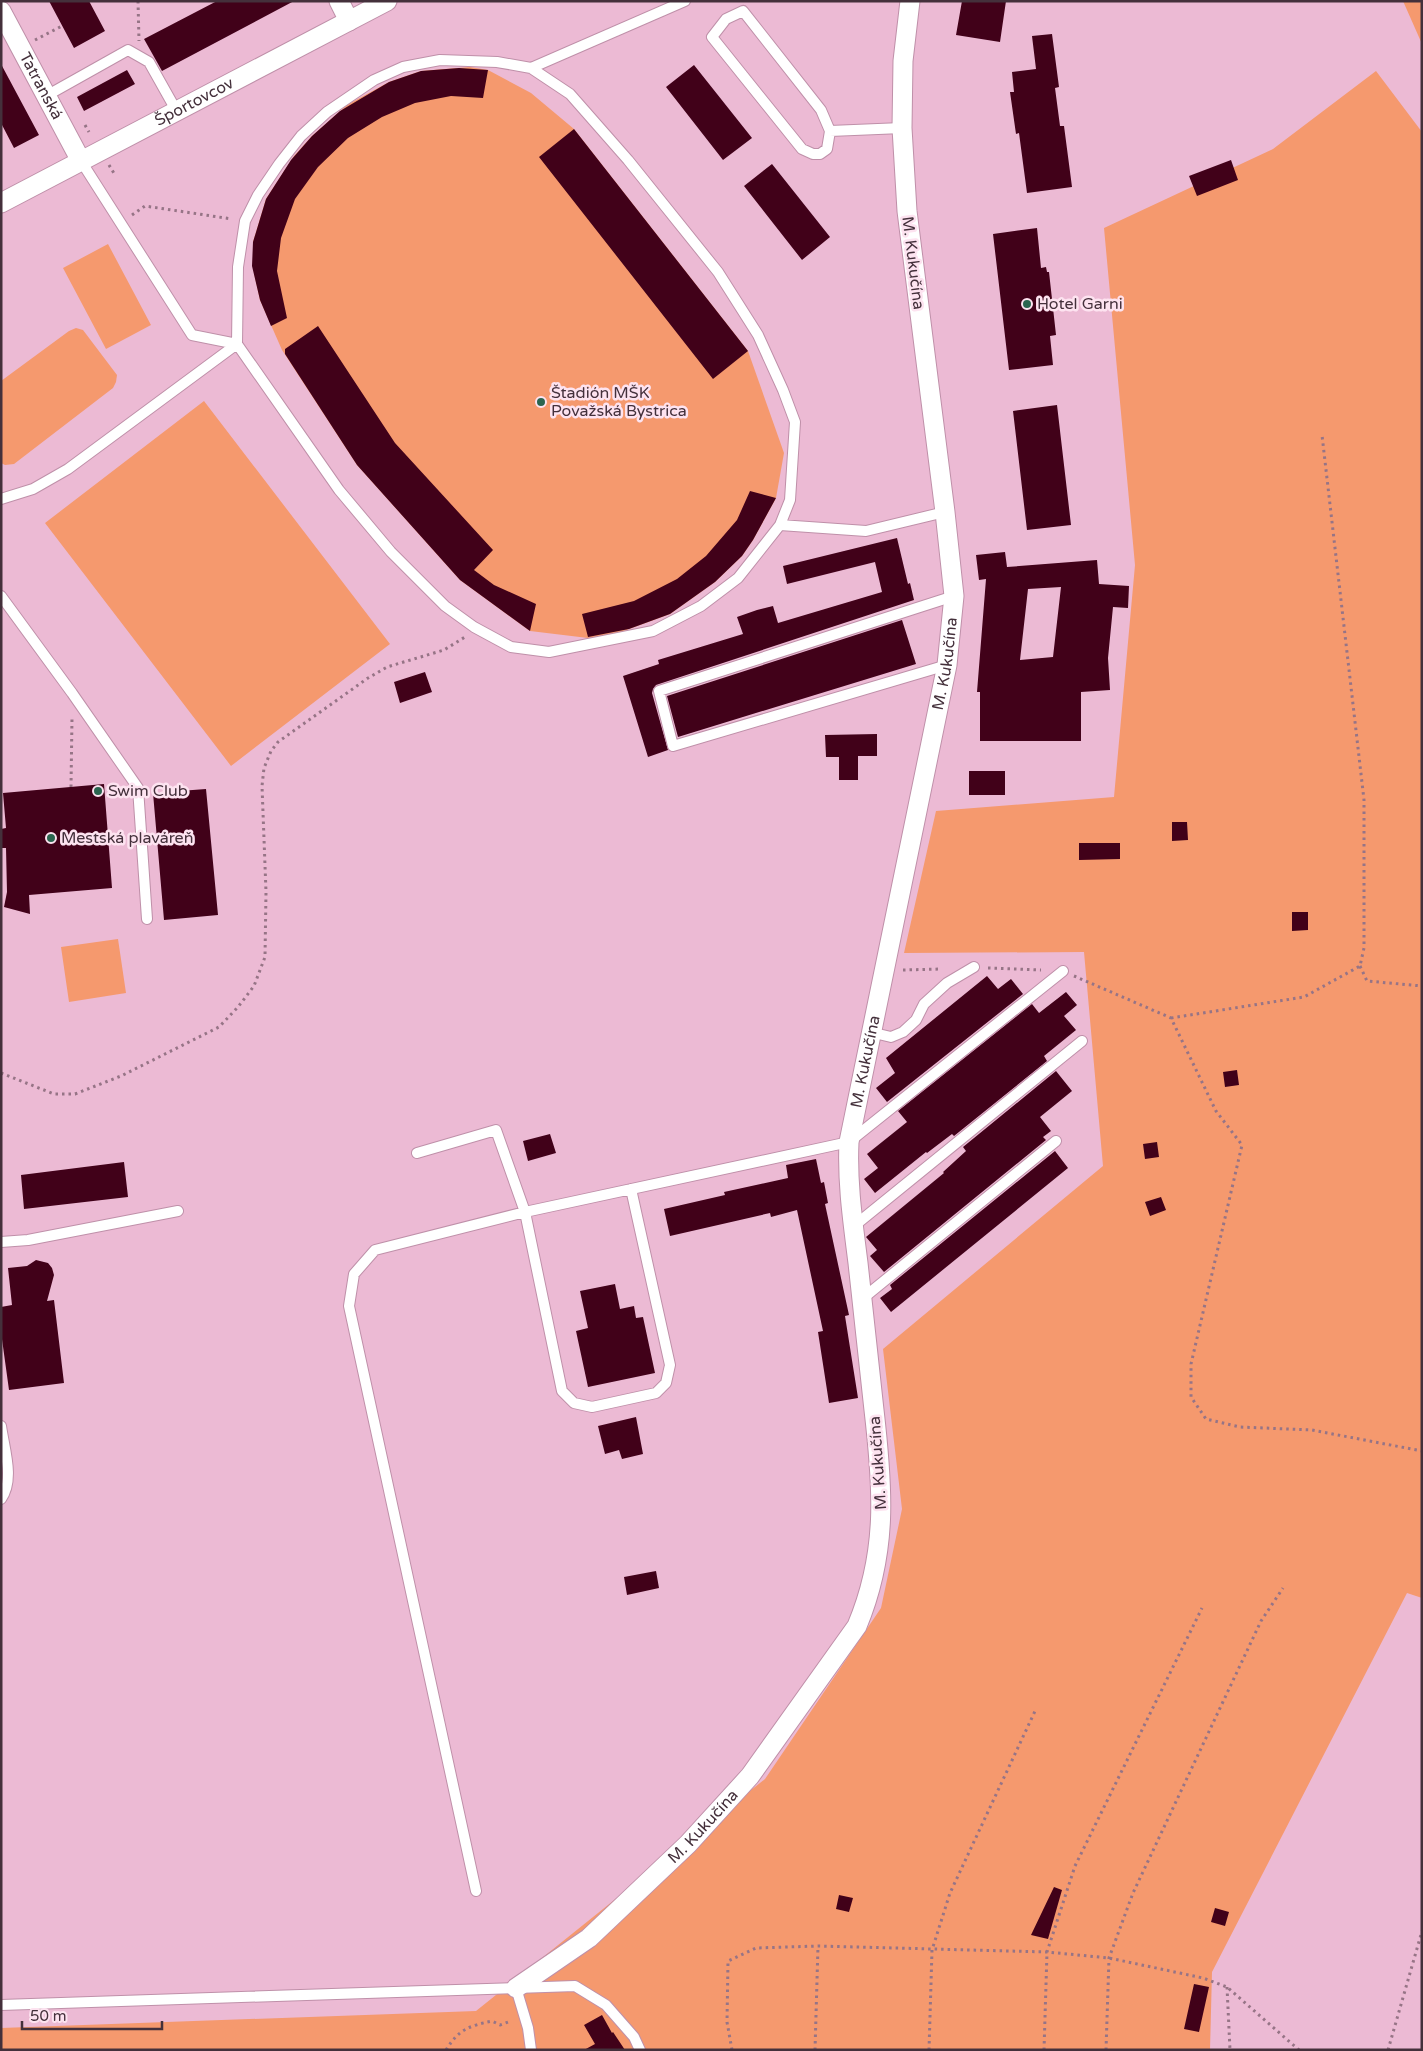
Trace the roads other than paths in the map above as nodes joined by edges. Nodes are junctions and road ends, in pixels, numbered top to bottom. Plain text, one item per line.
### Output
1 (339, 1) edge
2 (387, 1) edge
3 (684, 1) edge
4 (910, 1) edge
5 (1, 11) edge
6 (349, 21) junction
7 (531, 68) junction
8 (46, 96) junction
9 (176, 110) junction
10 (902, 128) junction
11 (830, 131) junction
12 (81, 161) junction
13 (1, 203) edge
14 (237, 344) junction
15 (1, 499) edge
16 (945, 512) junction
17 (780, 525) junction
18 (1, 596) edge
19 (954, 596) junction
20 (947, 665) junction
21 (147, 919) dead end
22 (974, 967) road end
23 (1063, 971) road end
24 (870, 1032) junction
25 (1082, 1041) dead end
26 (1056, 1141) dead end
27 (849, 1142) junction
28 (417, 1153) dead end
29 (631, 1189) junction
30 (178, 1211) dead end
31 (525, 1212) junction
32 (854, 1226) junction
33 (1, 1242) edge
34 (862, 1298) junction
35 (1, 1426) edge
36 (1, 1499) edge
37 (476, 1892) dead end
38 (519, 1996) junction
39 (1, 2005) edge
40 (531, 2050) edge
41 (640, 2050) edge

1 - 6 street
2 - 6 street, Športovcov
3 - 7 lane
4 - 10 street, M. Kukučína
5 - 8 street, Tatranská
6 - 9 street, Športovcov
7 - 14 lane
7 - 17 lane
8 - 9 lane
8 - 12 street, Tatranská
9 - 12 street, Športovcov
10 - 11 lane
10 - 16 street, M. Kukučína
11 - 11 lane
12 - 13 street, Športovcov
12 - 14 lane
14 - 15 lane
14 - 17 lane
16 - 17 lane
16 - 19 street, M. Kukučína
18 - 21 lane
19 - 20 street, M. Kukučína
19 - 20 lane
20 - 24 street, M. Kukučína
22 - 24 lane
23 - 27 lane
24 - 27 street, M. Kukučína
25 - 32 lane
26 - 34 lane
27 - 29 lane
27 - 32 street, M. Kukučína
28 - 31 lane
29 - 31 lane
29 - 31 lane
30 - 33 lane
31 - 37 lane
32 - 34 street, M. Kukučína
34 - 38 street, M. Kukučína
35 - 36 lane
38 - 39 lane
38 - 40 lane
38 - 41 lane

